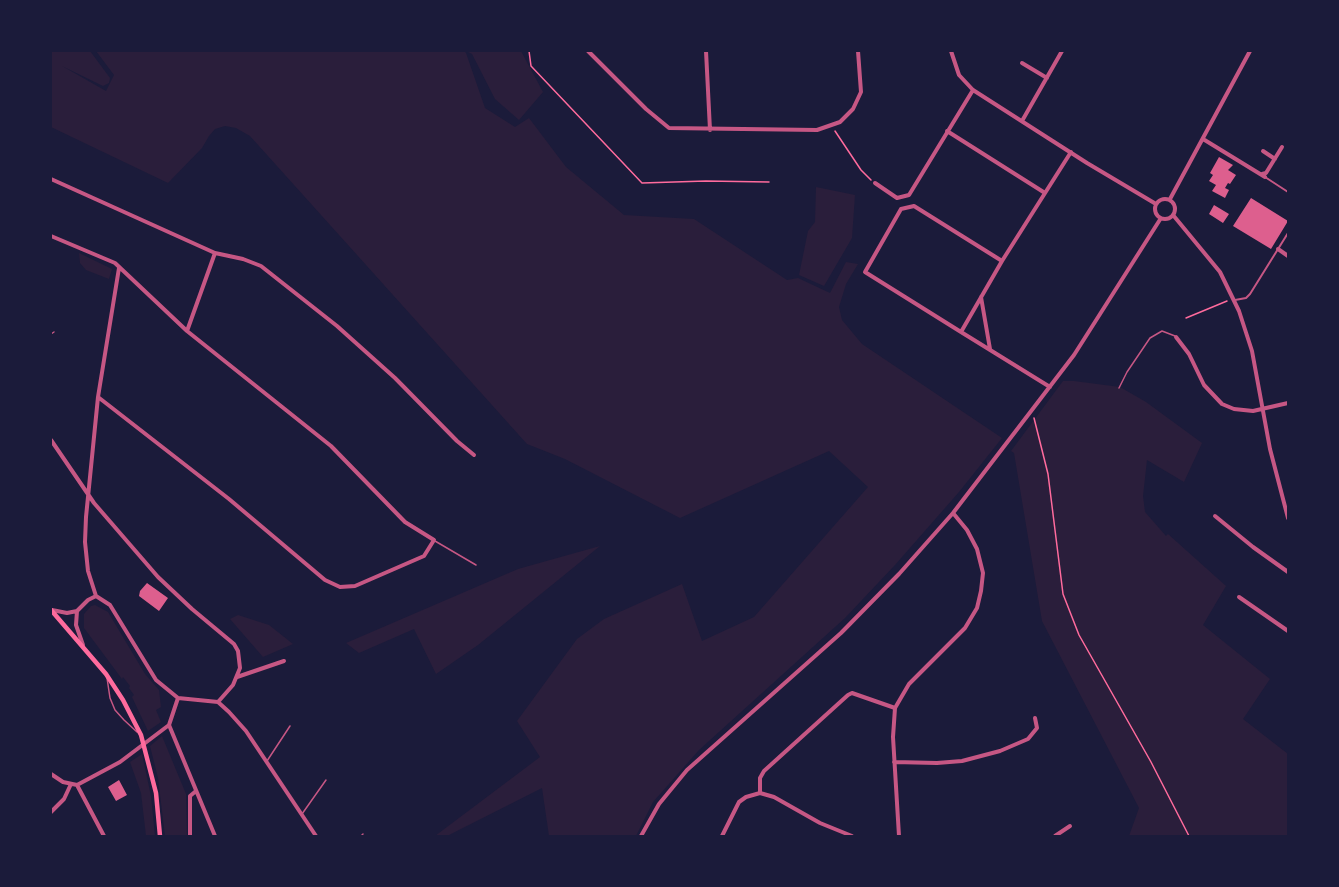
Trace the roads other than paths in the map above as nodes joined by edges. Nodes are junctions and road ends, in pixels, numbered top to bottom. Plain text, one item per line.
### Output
1 (588, 51) edge
2 (706, 51) edge
3 (858, 51) edge
4 (951, 51) edge
5 (1062, 51) edge
6 (1250, 51) edge
7 (1022, 63) dead end
8 (1047, 78) junction
9 (972, 90) junction
10 (1022, 121) junction
11 (710, 129) junction
12 (947, 131) junction
13 (1203, 140) junction
14 (1282, 147) dead end
15 (1263, 151) dead end
16 (1071, 152) junction
17 (1275, 159) junction
18 (1263, 176) junction
19 (51, 179) edge
20 (875, 183) road end
21 (1288, 192) edge
22 (1045, 193) junction
23 (1170, 199) junction
24 (1156, 204) junction
25 (1173, 215) junction
26 (1161, 218) junction
27 (1288, 233) edge
28 (51, 236) edge
29 (1278, 249) junction
30 (214, 254) junction
31 (1288, 256) edge
32 (1002, 261) junction
33 (119, 268) junction
34 (981, 297) junction
35 (1235, 300) junction
36 (187, 331) junction
37 (54, 332) dead end
38 (961, 332) junction
39 (51, 334) edge
40 (1176, 337) joint
41 (990, 350) junction
42 (1050, 387) junction
43 (1119, 388) dead end
44 (98, 397) junction
45 (1288, 403) edge
46 (1263, 410) junction
47 (51, 440) edge
48 (474, 454) dead end
49 (88, 494) junction
50 (953, 513) junction
51 (1215, 516) dead end
52 (1288, 518) edge
53 (434, 540) junction
54 (476, 565) dead end
55 (1288, 572) edge
56 (96, 596) junction
57 (1239, 597) dead end
58 (51, 610) edge
59 (78, 611) junction
60 (1288, 631) edge
61 (83, 646) junction
62 (284, 661) dead end
63 (106, 674) junction
64 (237, 677) junction
65 (178, 698) junction
66 (218, 702) junction
67 (896, 708) junction
68 (1035, 718) dead end
69 (169, 725) junction
70 (290, 726) dead end
71 (141, 735) junction
72 (266, 761) junction
73 (894, 762) junction
74 (51, 774) edge
75 (326, 780) dead end
76 (71, 784) junction
77 (77, 785) junction
78 (196, 791) junction
79 (760, 793) junction
80 (51, 812) edge
81 (302, 815) junction
82 (1070, 826) dead end
83 (104, 836) edge
84 (160, 836) edge
85 (190, 836) edge
86 (215, 836) edge
87 (316, 836) edge
88 (641, 836) edge
89 (722, 836) edge
90 (852, 836) edge
91 (899, 836) edge
92 (1055, 836) edge

1 - 11 street
2 - 11 street
3 - 11 street
4 - 9 street
5 - 8 street
6 - 13 street
7 - 8 street
8 - 10 street
9 - 10 street
9 - 12 street
10 - 16 street
12 - 20 street
12 - 22 street
13 - 18 street
13 - 23 street
14 - 17 street
15 - 17 street
16 - 22 street
16 - 24 street
17 - 18 street
18 - 21 street
19 - 30 street
22 - 32 street
23 - 24 street
23 - 25 street
24 - 26 street
25 - 26 street
25 - 35 street
26 - 42 street
27 - 29 street
28 - 33 street
29 - 31 street
29 - 35 street
30 - 36 street
30 - 48 street
32 - 34 street
32 - 38 street
33 - 36 street
33 - 44 street
34 - 38 street
34 - 41 street
35 - 46 street
36 - 53 street
37 - 39 lane
38 - 41 street
40 - 43 lane
40 - 46 street
41 - 42 street
42 - 50 street
44 - 49 street
44 - 53 street
45 - 46 street
46 - 52 street
47 - 49 street
49 - 56 street
49 - 64 street
50 - 67 street
50 - 88 street
51 - 55 street
53 - 54 lane
56 - 59 street
56 - 65 street
57 - 60 street
58 - 59 street
58 - 61 main road
59 - 61 street
61 - 63 main road
62 - 64 street
63 - 71 main road
63 - 71 lane
64 - 66 street
65 - 66 street
65 - 69 street
66 - 72 street
67 - 73 street
67 - 79 street
68 - 73 street
69 - 77 street
69 - 78 street
70 - 72 lane
71 - 84 main road
72 - 81 street
73 - 91 street
74 - 76 street
75 - 81 lane
76 - 77 street
76 - 80 street
77 - 83 street
78 - 85 street
78 - 86 street
79 - 89 street
79 - 90 street
81 - 87 street
82 - 92 street

